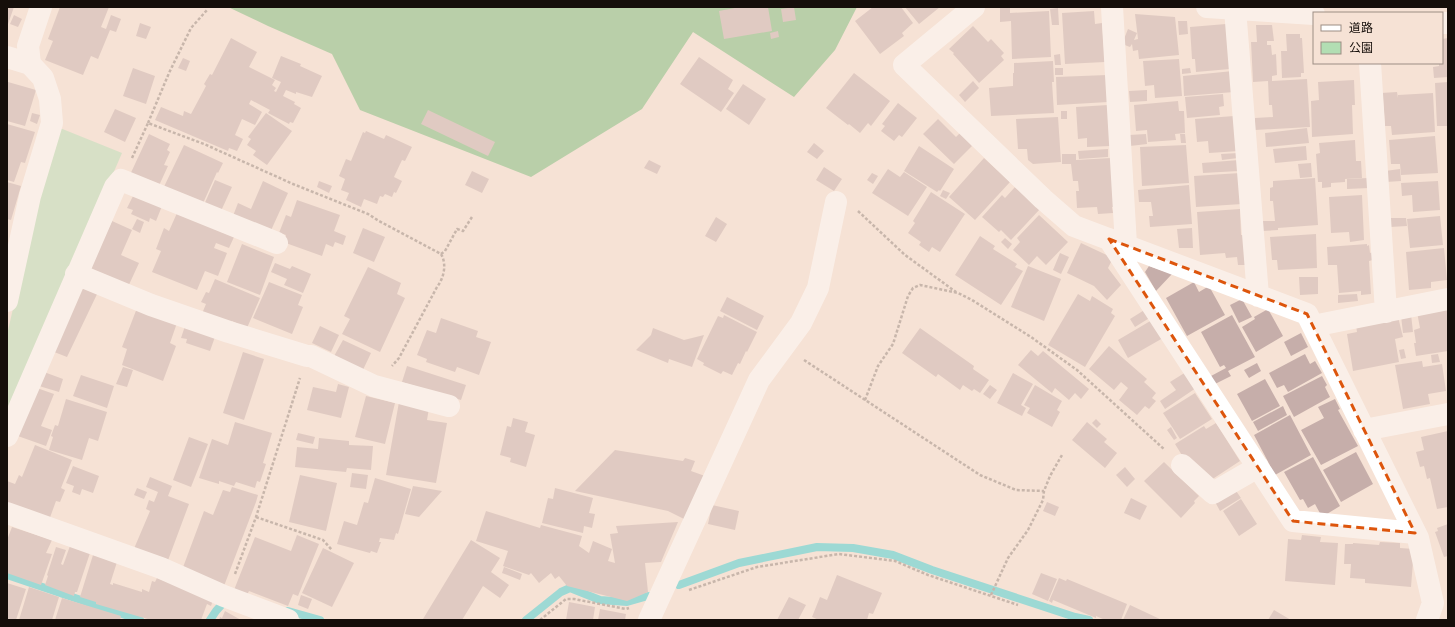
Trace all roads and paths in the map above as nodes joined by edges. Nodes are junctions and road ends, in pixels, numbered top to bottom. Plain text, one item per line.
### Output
1 (41, 7) edge
2 (974, 7) edge
3 (1112, 7) edge
4 (1207, 7) edge
5 (1235, 9) junction
6 (207, 10) dead end
7 (1313, 14) edge
8 (7, 57) edge
9 (30, 64) junction
10 (1370, 64) edge
11 (148, 124) junction
12 (121, 180) junction
13 (836, 202) joint
14 (472, 217) dead end
15 (1117, 242) junction
16 (277, 243) dead end
17 (441, 254) junction
18 (76, 274) junction
19 (8, 292) edge
20 (958, 293) junction
21 (1258, 296) junction
22 (1448, 299) edge
23 (1386, 312) junction
24 (1312, 326) junction
25 (784, 346) junction
26 (307, 356) junction
27 (374, 386) junction
28 (865, 400) junction
29 (449, 406) dead end
30 (1448, 414) edge
31 (1364, 430) junction
32 (7, 436) edge
33 (1062, 456) dead end
34 (1182, 465) joint
35 (1258, 467) junction
36 (1044, 491) junction
37 (7, 513) edge
38 (256, 517) junction
39 (1415, 533) junction
40 (332, 550) dead end
41 (992, 594) junction
42 (228, 598) junction
43 (1018, 605) dead end
44 (654, 610) edge
45 (288, 620) edge
46 (540, 620) edge
47 (1427, 620) edge

1 - 9 street
2 - 15 street
3 - 15 street
4 - 5 street
5 - 7 street
5 - 21 street
6 - 11 path
8 - 9 street
9 - 19 street
10 - 23 street
11 - 12 path
11 - 17 path
12 - 16 street
12 - 18 street
13 - 20 path
13 - 25 street
14 - 17 path
15 - 21 street
15 - 35 street
17 - 27 path
18 - 26 street
18 - 32 street
20 - 28 path
20 - 34 path
21 - 24 street
22 - 23 street
23 - 24 street
24 - 31 street
25 - 28 path
25 - 44 street
26 - 27 street
26 - 38 path
27 - 29 street
28 - 36 path
30 - 31 street
31 - 39 street
33 - 36 path
34 - 35 street
35 - 39 street
36 - 41 path
37 - 42 street
38 - 40 path
38 - 42 path
39 - 47 street
41 - 43 path
41 - 44 path
42 - 45 street
44 - 46 path

